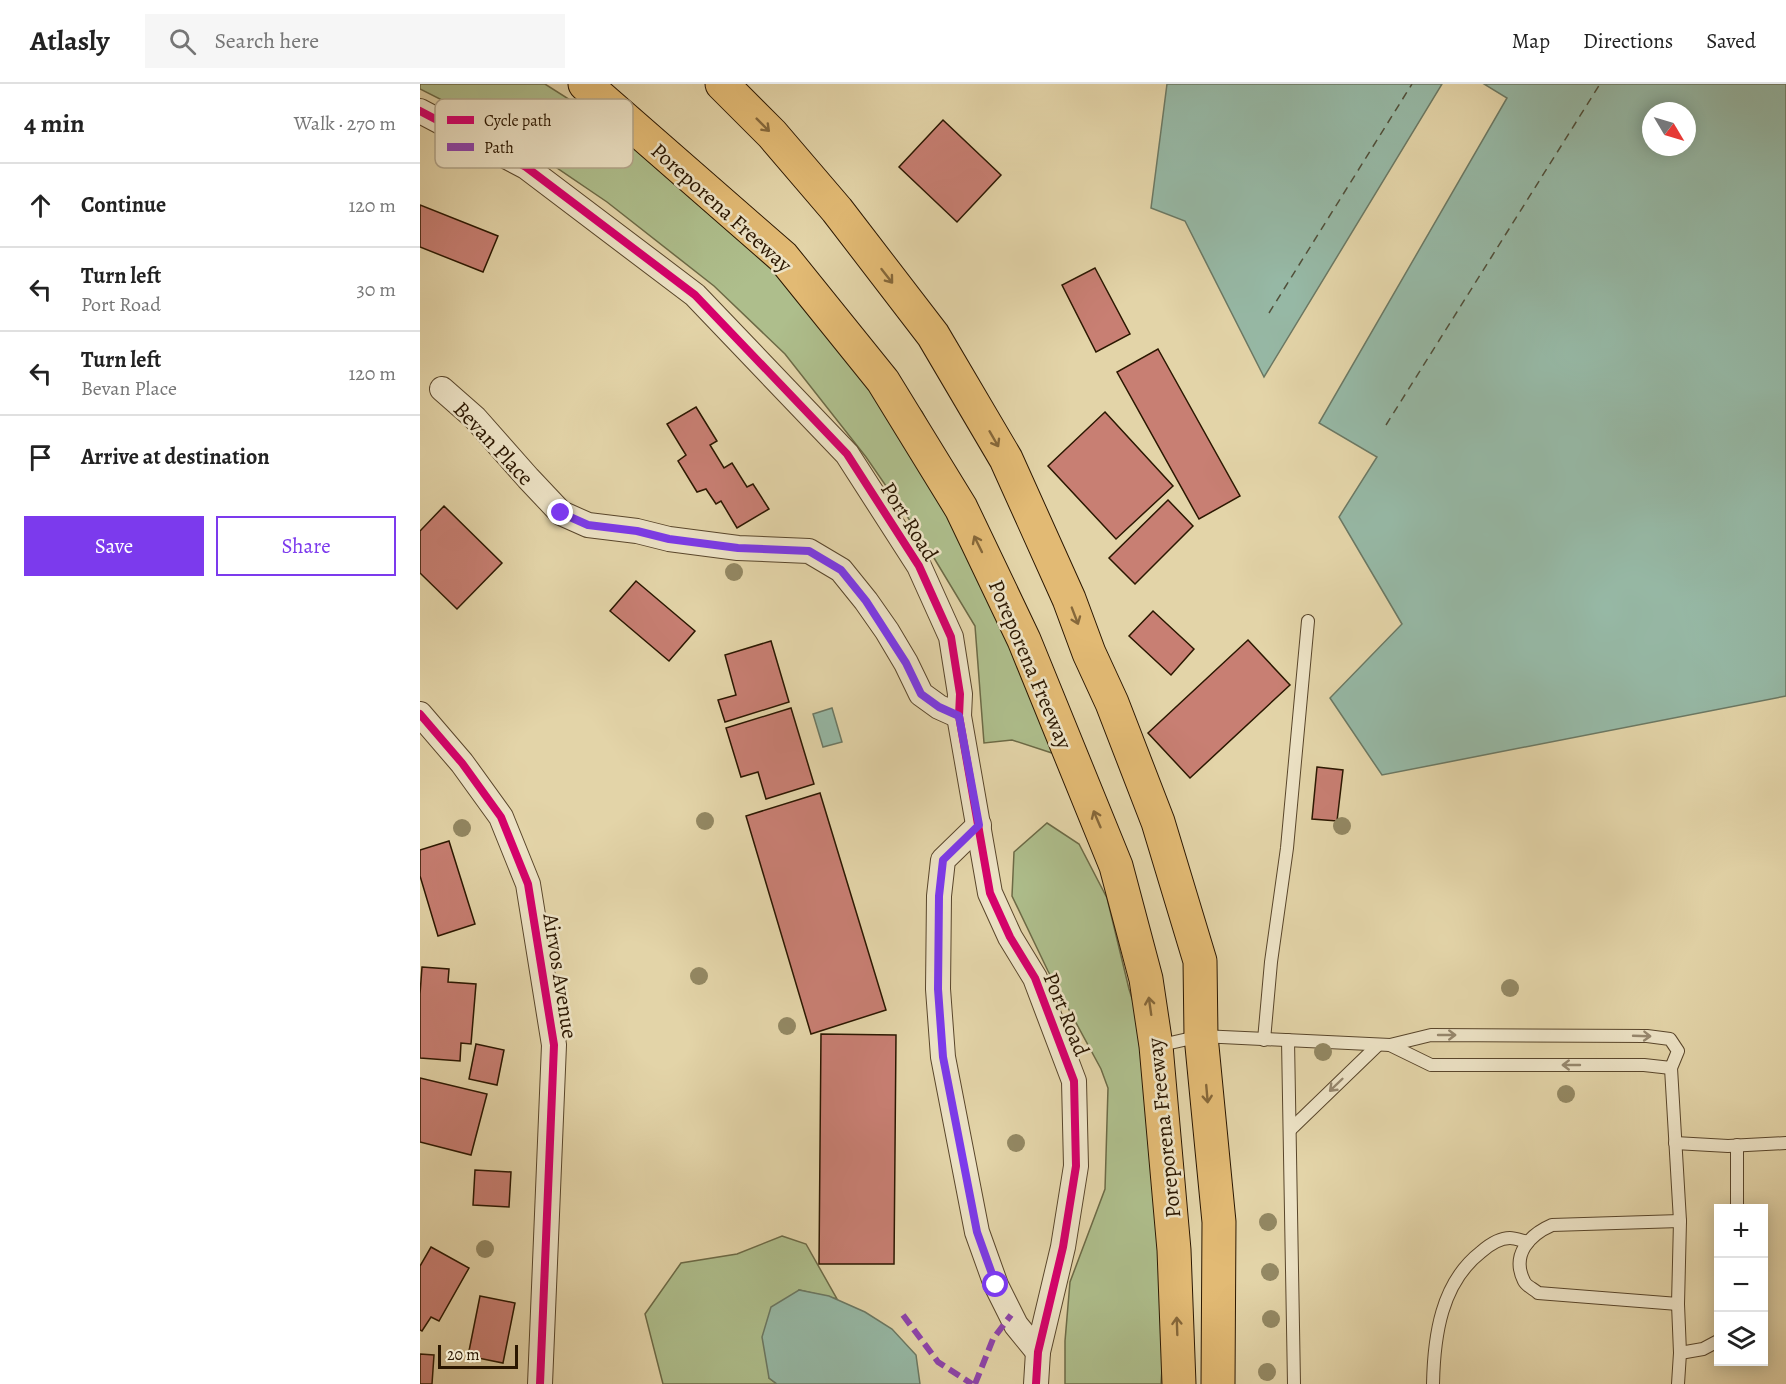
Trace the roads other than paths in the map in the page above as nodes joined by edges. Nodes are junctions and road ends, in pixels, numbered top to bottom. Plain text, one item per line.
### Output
1 (585, 84) edge
2 (722, 84) edge
3 (602, 99) edge
4 (420, 111) edge
5 (435, 119) edge
6 (633, 126) edge
7 (527, 168) edge
8 (442, 389) dead end
9 (1308, 621) dead end
10 (420, 714) edge
11 (959, 716) junction
12 (979, 825) junction
13 (1201, 1036) junction
14 (1264, 1040) junction
15 (1288, 1040) junction
16 (1384, 1045) junction
17 (1155, 1046) junction
18 (1671, 1068) junction
19 (1290, 1130) junction
20 (1675, 1143) junction
21 (1786, 1143) edge
22 (1737, 1145) junction
23 (1737, 1204) edge
24 (1680, 1221) junction
25 (1528, 1242) junction
26 (1678, 1304) junction
27 (1714, 1344) edge
28 (1038, 1352) junction
29 (1680, 1353) junction
30 (540, 1384) edge
31 (1036, 1384) edge
32 (1179, 1384) edge
33 (1218, 1384) edge
34 (1294, 1384) edge
35 (1433, 1384) edge
36 (1678, 1384) edge

3 -> 1 highway, Poreporena Freeway
2 -> 13 highway, Poreporena Freeway
4 - 5 street, Port Road
17 -> 6 highway, Poreporena Freeway
7 - 11 street, Port Road
8 - 11 street, Bevan Place
9 - 14 lane
10 - 30 street, Airvos Avenue
11 - 12 street, Port Road
12 - 28 street, Port Road
12 - 28 street
13 - 14 lane
13 - 17 lane
13 -> 33 highway, Poreporena Freeway
14 - 15 lane
15 - 16 lane
15 - 19 lane
18 -> 16 lane
16 -> 18 lane
16 -> 19 lane
32 -> 17 highway, Poreporena Freeway
18 - 20 lane
19 - 34 lane
20 - 22 lane
20 - 24 lane
21 - 22 lane
22 - 23 lane
24 - 25 lane
24 - 26 lane
25 - 26 lane
25 - 35 lane
26 - 29 lane
27 - 29 lane
28 - 31 street, Port Road
29 - 36 lane

